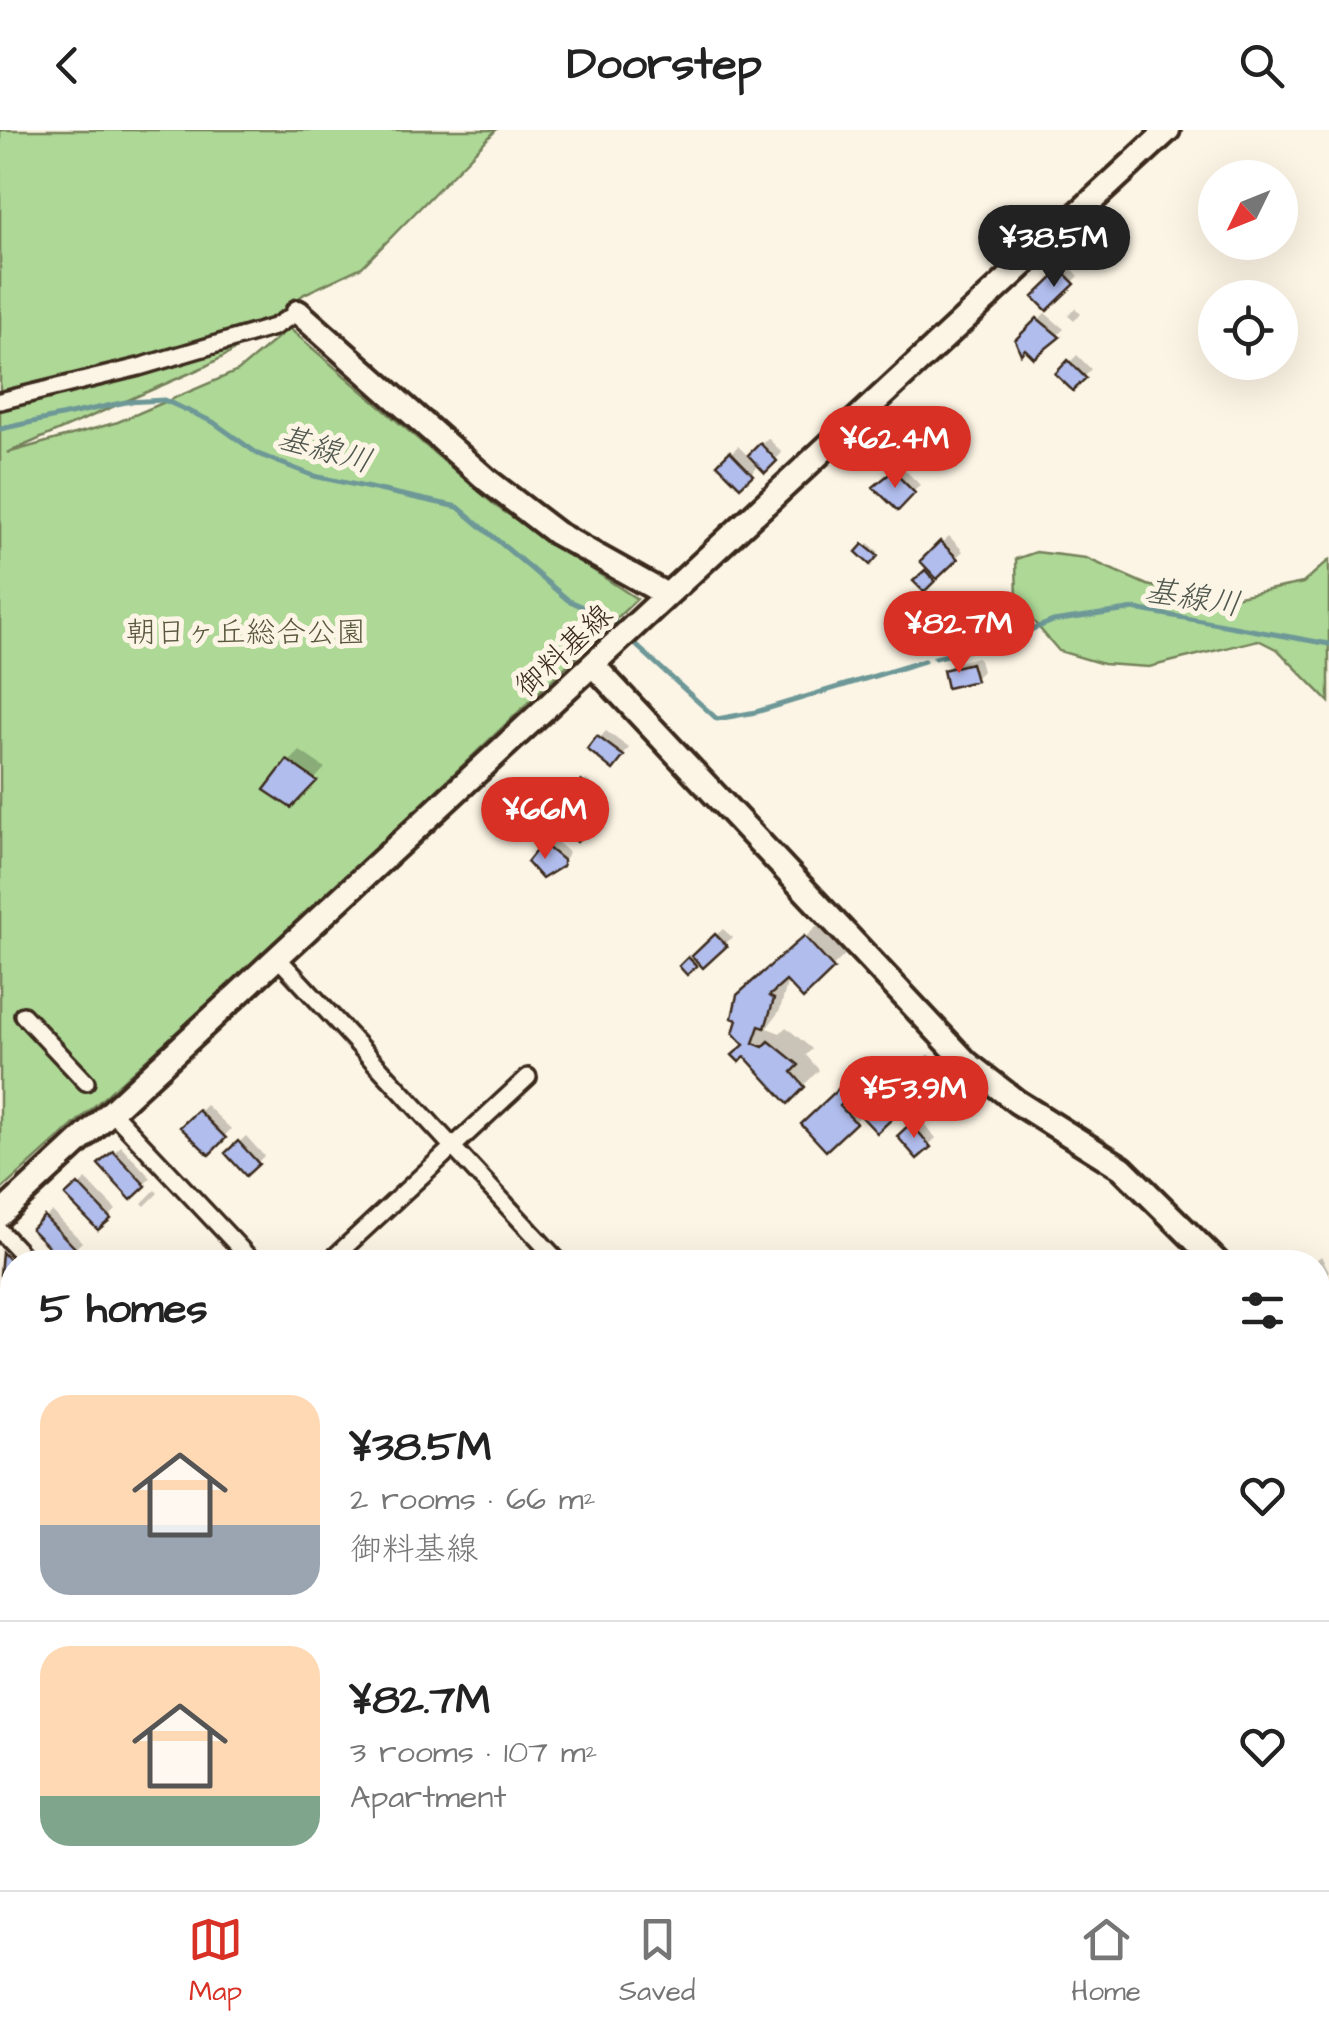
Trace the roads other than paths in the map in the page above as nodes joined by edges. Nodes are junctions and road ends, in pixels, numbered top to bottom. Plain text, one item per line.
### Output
1 (1168, 130) edge
2 (298, 312) joint
3 (0, 401) edge
4 (667, 595) junction
5 (593, 665) junction
6 (278, 958) junction
7 (23, 1015) dead end
8 (528, 1076) dead end
9 (86, 1082) dead end
10 (112, 1112) junction
11 (453, 1147) junction
12 (0, 1216) edge
13 (0, 1231) edge
14 (18, 1250) edge
15 (242, 1250) edge
16 (342, 1250) edge
17 (548, 1250) edge
18 (1205, 1250) edge

1 - 4 street, 御料基線
2 - 3 street
2 - 4 street
4 - 5 street, 御料基線
5 - 6 street, 御料基線
5 - 18 street
6 - 10 street, 御料基線
6 - 11 street
7 - 9 street
8 - 11 street
10 - 12 street, 御料基線
10 - 15 street
11 - 16 street
11 - 17 street
13 - 14 street

